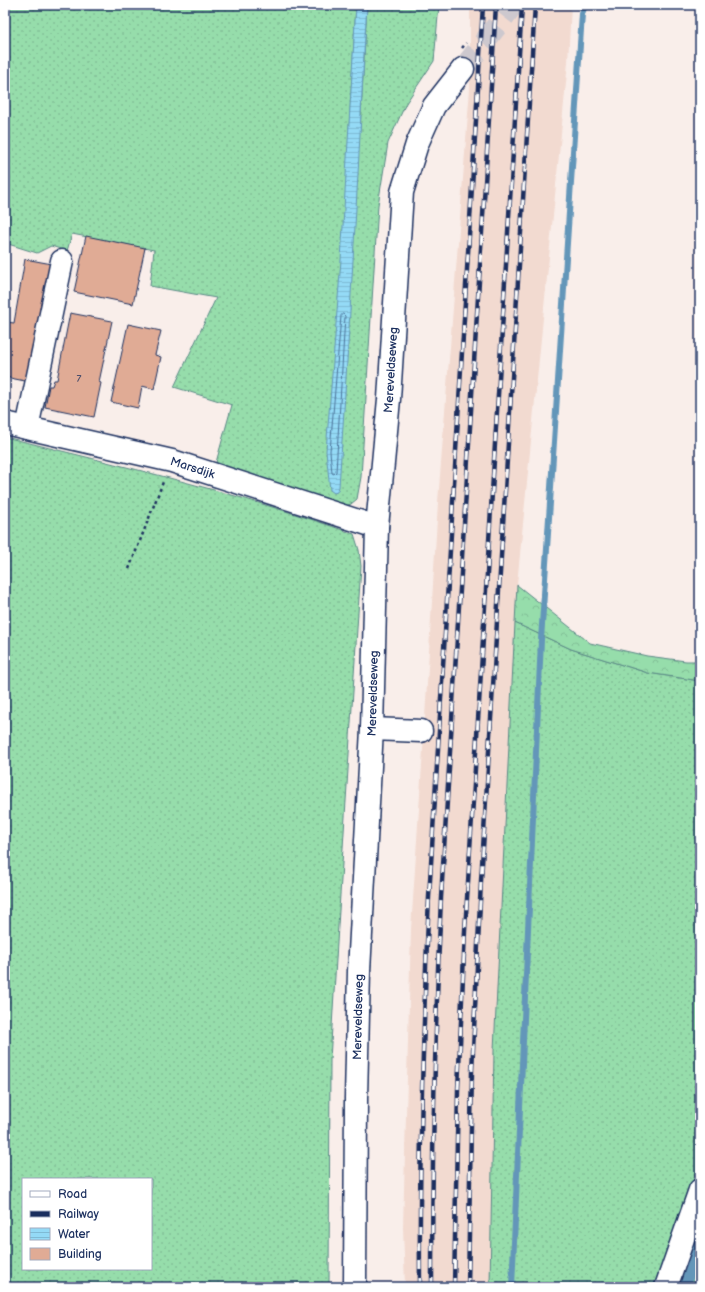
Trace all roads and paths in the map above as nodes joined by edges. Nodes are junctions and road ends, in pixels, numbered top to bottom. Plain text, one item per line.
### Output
1 (463, 69) tunnel mouth
2 (62, 261) dead end
3 (5, 423) edge
4 (27, 428) junction
5 (172, 461) junction
6 (377, 527) junction
7 (129, 569) dead end
8 (372, 729) junction
9 (421, 731) dead end
10 (700, 1190) edge
11 (355, 1287) edge
12 (666, 1287) edge

1 - 6 street, Mereveldseweg
2 - 4 street
3 - 4 street, Marsdijk
4 - 5 street, Marsdijk
5 - 6 street, Marsdijk
5 - 7 path
6 - 8 street, Mereveldseweg
8 - 9 street
8 - 11 street, Mereveldseweg
10 - 12 street

